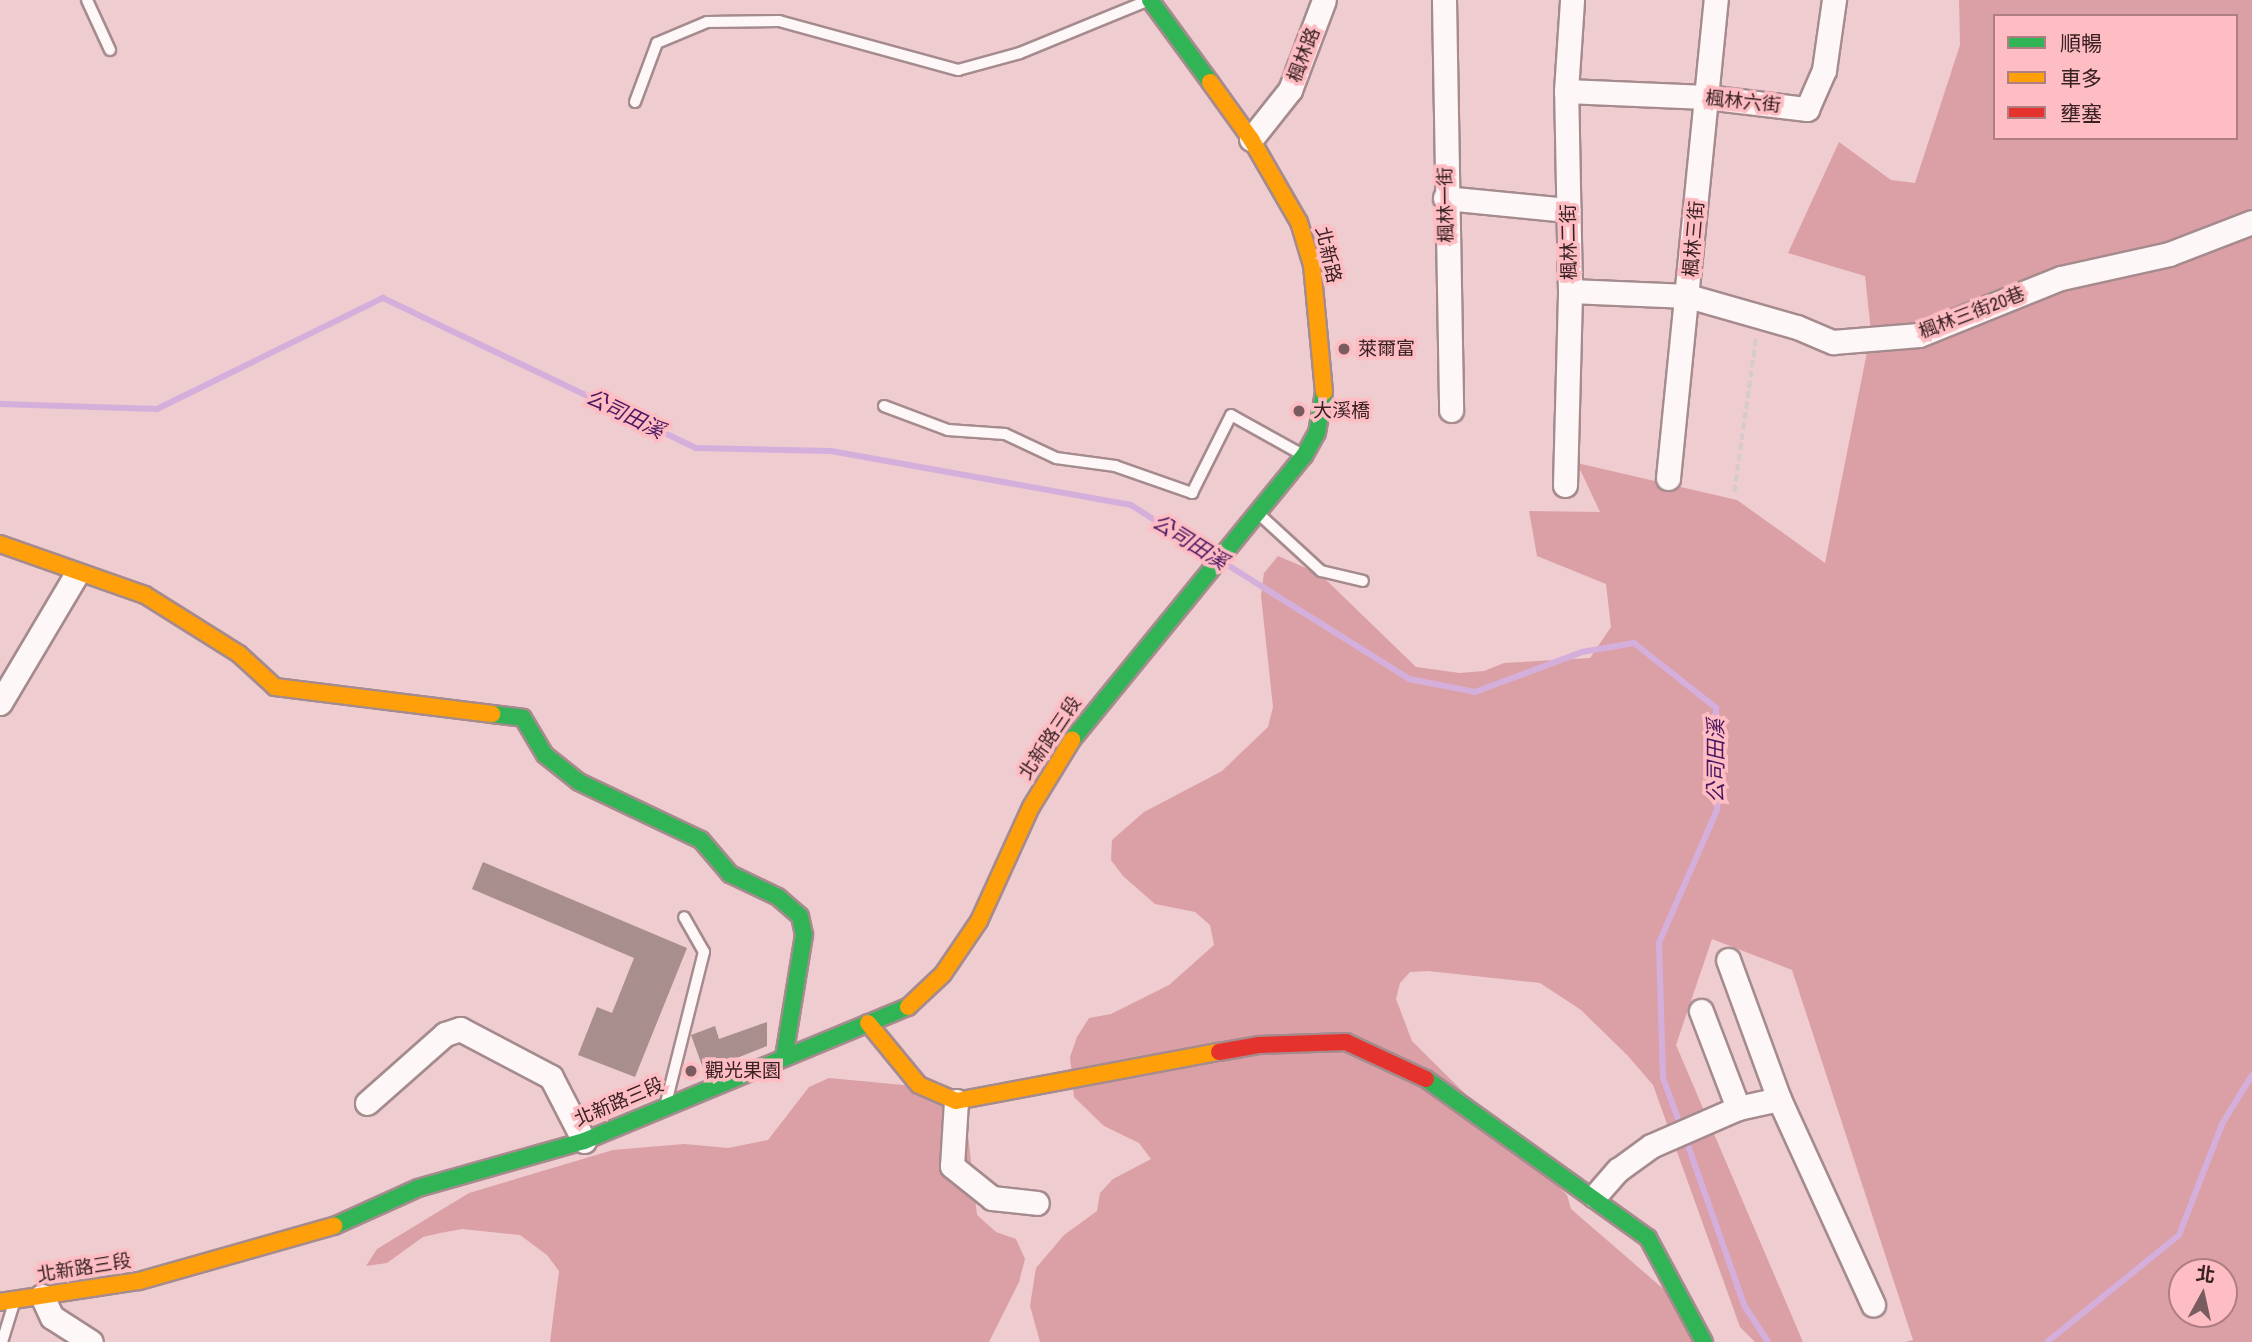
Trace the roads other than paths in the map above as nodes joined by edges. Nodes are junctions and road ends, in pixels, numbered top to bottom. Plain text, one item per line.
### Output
1 (87, 0) edge
2 (1149, 0) edge
3 (1324, 0) edge
4 (1444, 0) edge
5 (1572, 0) edge
6 (1716, 0) edge
7 (1834, 0) edge
8 (110, 50) dead end
9 (1566, 90) junction
10 (1706, 97) junction
11 (635, 102) dead end
12 (1251, 139) junction
13 (1446, 198) junction
14 (1568, 210) junction
15 (2252, 222) edge
16 (1570, 291) junction
17 (1688, 296) junction
18 (884, 406) dead end
19 (1451, 410) dead end
20 (1304, 456) junction
21 (1668, 478) dead end
22 (1564, 485) dead end
23 (1257, 513) junction
24 (0, 544) edge
25 (76, 575) junction
26 (1363, 581) dead end
27 (1202, 583) joint
28 (0, 703) edge
29 (684, 917) dead end
30 (1728, 960) dead end
31 (1702, 1011) dead end
32 (868, 1023) junction
33 (784, 1057) junction
34 (1779, 1099) junction
35 (956, 1101) junction
36 (367, 1102) dead end
37 (665, 1106) junction
38 (1738, 1108) junction
39 (584, 1141) junction
40 (1595, 1196) junction
41 (1037, 1203) dead end
42 (42, 1296) junction
43 (7, 1301) edge
44 (1873, 1304) dead end
45 (2, 1342) edge
46 (91, 1342) edge
47 (1704, 1342) edge

1 - 8 lane
2 - 11 lane
2 - 12 main road, 北新路
3 - 12 street, 楓林路
4 - 13 street, 楓林一街
5 - 9 street, 楓林二街
6 - 10 street, 楓林三街
7 - 10 street, 楓林六街
9 - 10 street, 楓林六街
9 - 14 street, 楓林二街
10 - 17 street, 楓林三街
12 - 20 main road, 北新路
13 - 14 street
13 - 19 street, 楓林一街
14 - 16 street, 楓林二街
15 - 17 street, 楓林三街20巷
16 - 17 street, 楓林三街20巷
16 - 22 street, 楓林二街
17 - 21 street, 楓林三街
18 - 20 lane
20 - 23 main road, 北新路
23 - 26 lane
23 - 27 main road, 北新路
24 - 25 main road
25 - 28 street
25 - 33 main road
27 - 32 main road, 北新路三段
29 - 37 lane
30 - 34 street
31 - 38 street
32 - 33 main road, 北新路三段
32 - 35 main road
33 - 37 main road, 北新路三段
34 - 38 street
34 - 44 street
35 - 40 main road
35 - 41 street
36 - 39 street
37 - 39 main road, 北新路三段
38 - 40 street
39 - 42 main road, 北新路三段
40 - 47 main road
42 - 43 main road, 北新路三段
42 - 46 street
43 - 45 lane

